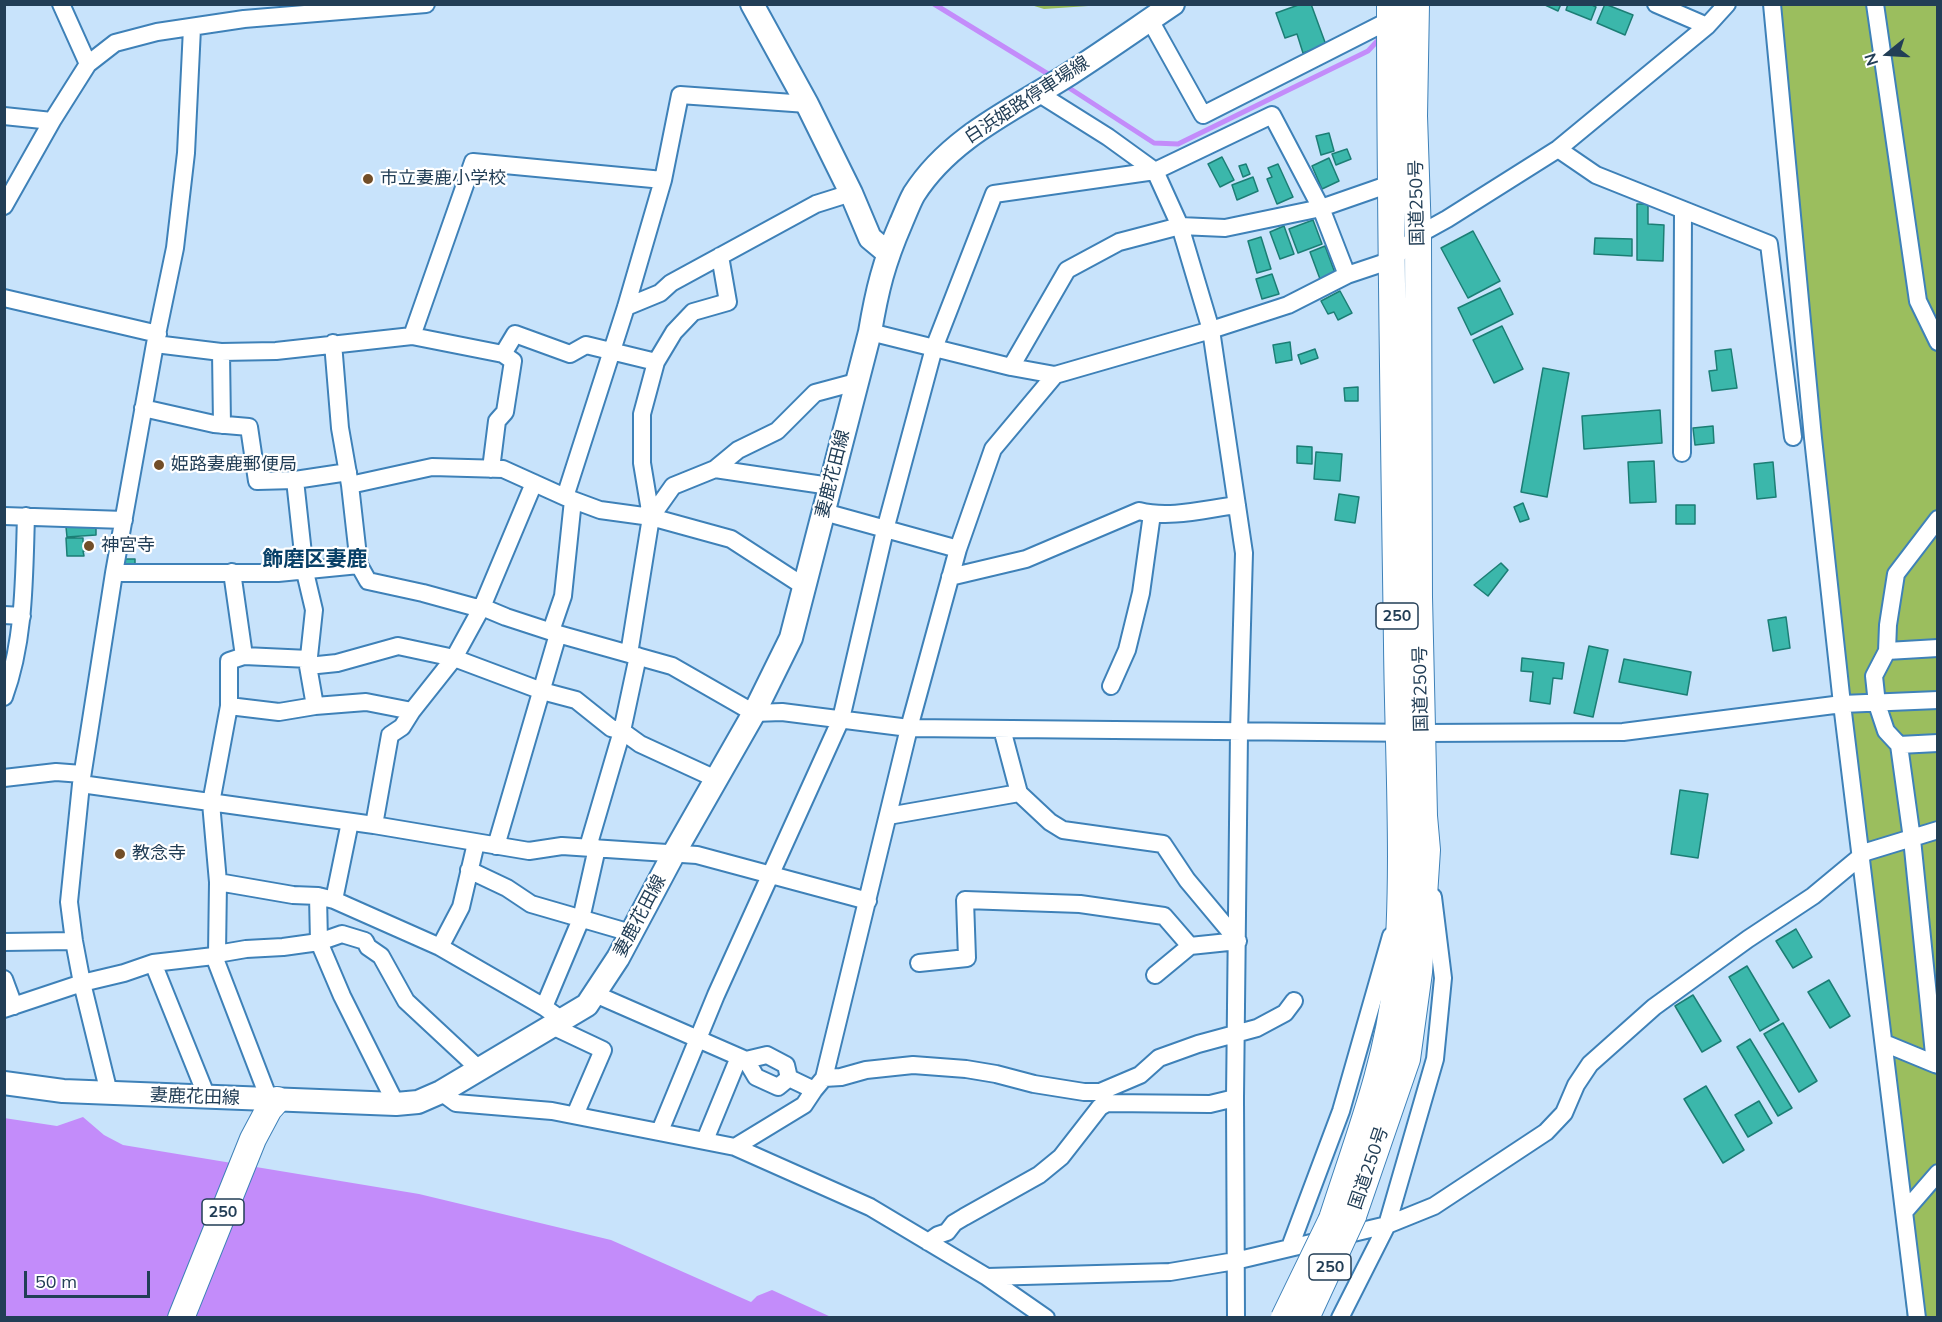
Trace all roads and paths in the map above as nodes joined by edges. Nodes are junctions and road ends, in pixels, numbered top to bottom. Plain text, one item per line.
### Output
1 (62, 4) edge
2 (426, 4) edge
3 (752, 4) edge
4 (1173, 4) edge
5 (1416, 4) edge
6 (1656, 4) edge
7 (1726, 4) edge
8 (1772, 4) edge
9 (1875, 4) edge
10 (1390, 12) edge
11 (1150, 20) junction
12 (1707, 26) junction
13 (192, 28) junction
14 (88, 64) junction
15 (1043, 90) junction
16 (807, 104) junction
17 (4, 116) edge
18 (52, 121) junction
19 (1558, 149) junction
20 (1155, 171) junction
21 (663, 180) junction
22 (1390, 184) junction
23 (851, 193) junction
24 (4, 206) edge
25 (1321, 208) junction
26 (1683, 210) junction
27 (1180, 226) junction
28 (1418, 235) junction
29 (888, 253) junction
30 (720, 256) junction
31 (1392, 260) junction
32 (1347, 275) junction
33 (4, 298) edge
34 (626, 307) junction
35 (1211, 330) junction
36 (870, 332) junction
37 (412, 336) junction
38 (156, 339) junction
39 (1938, 342) edge
40 (333, 343) junction
41 (934, 348) junction
42 (221, 352) junction
43 (612, 352) junction
44 (503, 354) junction
45 (656, 363) junction
46 (1011, 367) junction
47 (1055, 375) junction
48 (856, 382) junction
49 (143, 408) junction
50 (222, 425) junction
51 (1793, 437) dead end
52 (1682, 453) dead end
53 (490, 469) junction
54 (715, 469) junction
55 (349, 478) junction
56 (295, 480) junction
57 (534, 483) junction
58 (830, 486) junction
59 (569, 498) junction
60 (1237, 505) junction
61 (824, 512) junction
62 (1152, 514) junction
63 (4, 516) edge
64 (26, 516) junction
65 (651, 517) junction
66 (1938, 519) edge
67 (124, 520) junction
68 (885, 530) junction
69 (958, 549) junction
70 (359, 565) junction
71 (232, 572) junction
72 (305, 572) junction
73 (114, 573) junction
74 (950, 577) junction
75 (805, 587) junction
76 (482, 607) junction
77 (4, 615) edge
78 (22, 616) junction
79 (555, 633) junction
80 (1938, 648) edge
81 (1887, 651) junction
82 (634, 655) junction
83 (244, 656) junction
84 (454, 658) junction
85 (309, 662) junction
86 (1111, 686) dead end
87 (6, 687) edge
88 (542, 690) junction
89 (1938, 700) edge
90 (1842, 704) junction
91 (1877, 704) junction
92 (229, 706) junction
93 (315, 706) junction
94 (412, 711) junction
95 (754, 713) junction
96 (841, 719) junction
97 (909, 728) junction
98 (1002, 729) junction
99 (622, 730) junction
100 (1239, 732) junction
101 (1410, 733) junction
102 (1938, 743) edge
103 (1899, 745) junction
104 (4, 778) edge
105 (82, 779) junction
106 (716, 779) junction
107 (1019, 793) junction
108 (211, 803) junction
109 (888, 816) junction
110 (350, 822) junction
111 (374, 825) junction
112 (1938, 830) edge
113 (1912, 839) junction
114 (476, 843) junction
115 (496, 846) junction
116 (592, 848) junction
117 (1427, 850) junction
118 (674, 853) junction
119 (1861, 856) junction
120 (469, 870) junction
121 (771, 876) junction
122 (218, 882) junction
123 (326, 898) junction
124 (868, 901) junction
125 (1399, 906) junction
126 (581, 919) junction
127 (381, 921) junction
128 (632, 933) junction
129 (74, 940) junction
130 (1238, 941) junction
131 (4, 942) edge
132 (319, 942) junction
133 (1190, 946) junction
134 (368, 947) junction
135 (440, 947) junction
136 (215, 955) junction
137 (153, 963) junction
138 (919, 963) dead end
139 (1155, 975) dead end
140 (4, 979) edge
141 (82, 983) junction
142 (595, 994) junction
143 (1294, 1001) dead end
144 (9, 1007) edge
145 (552, 1018) junction
146 (1236, 1033) junction
147 (698, 1039) junction
148 (1884, 1043) junction
149 (742, 1059) junction
150 (1936, 1065) edge
151 (479, 1069) junction
152 (4, 1083) edge
153 (819, 1084) junction
154 (441, 1092) junction
155 (109, 1093) junction
156 (207, 1097) junction
157 (1235, 1098) junction
158 (273, 1100) junction
159 (396, 1104) junction
160 (575, 1115) junction
161 (660, 1131) junction
162 (705, 1140) junction
163 (735, 1147) junction
164 (1938, 1173) edge
165 (1905, 1211) junction
166 (1342, 1217) junction
167 (1387, 1225) junction
168 (928, 1242) junction
169 (1290, 1247) junction
170 (1235, 1262) junction
171 (987, 1277) junction
172 (181, 1317) edge
173 (1046, 1317) edge
174 (1236, 1317) edge
175 (1284, 1317) edge
176 (1306, 1317) edge
177 (1340, 1317) edge
178 (1917, 1317) edge

1 - 14 street
2 - 13 street
3 - 16 main road
4 - 11 main road, 白浜姫路停車場線
5 - 28 highway, 国道250号 / 250
6 - 12 street
7 - 12 street
8 - 90 street
9 - 39 street
10 - 11 street
10 - 22 highway, 国道250号 / 250
11 - 15 main road, 白浜姫路停車場線
12 - 19 street
13 - 14 street
13 - 38 street
14 - 18 street
15 - 20 street
15 - 29 main road, 白浜姫路停車場線
16 - 21 street
16 - 23 main road
17 - 18 street
18 - 24 street
19 - 26 street
19 - 28 street
20 - 25 street
20 - 27 street
20 - 41 street
21 - 34 street
21 - 37 street
22 - 25 street
22 - 31 highway, 国道250号 / 250
23 - 29 main road
23 - 30 street
25 - 27 street
25 - 32 street
26 - 51 street
26 - 52 street
27 - 35 street
27 - 46 street
28 - 31 street
28 - 101 highway, 国道250号 / 250
29 - 36 main road, 妻鹿花田線
30 - 34 street
30 - 45 street
31 - 32 street
31 - 101 highway, 国道250号 / 250
32 - 35 street
33 - 38 street
34 - 43 street
35 - 47 street
35 - 60 street
36 - 41 street
36 - 48 main road, 妻鹿花田線
37 - 40 street
37 - 44 street
38 - 42 street
38 - 49 street
40 - 42 street
40 - 55 street
41 - 46 street
41 - 68 street
42 - 50 street
43 - 44 street
43 - 45 street
43 - 59 street
44 - 53 street
45 - 65 street
46 - 47 street
47 - 69 street
48 - 54 street
48 - 58 main road, 妻鹿花田線
49 - 50 street
49 - 67 street
50 - 56 street
53 - 55 street
53 - 57 street
54 - 58 street
54 - 65 street
55 - 56 street
55 - 70 street
56 - 72 street
57 - 59 street
57 - 76 street
58 - 61 main road, 妻鹿花田線
59 - 65 street
59 - 79 street
60 - 62 street
60 - 100 street
61 - 68 street
61 - 75 main road, 妻鹿花田線
62 - 74 street
62 - 86 street
63 - 64 street
64 - 67 street
64 - 78 street
65 - 75 street
65 - 82 street
66 - 81 street
67 - 73 street
68 - 69 street
68 - 96 street
69 - 74 street
70 - 72 street
70 - 76 street
71 - 72 street
71 - 73 street
71 - 83 street
72 - 85 street
73 - 105 street
74 - 97 street
75 - 95 main road, 妻鹿花田線
76 - 79 street
76 - 84 street
77 - 78 street
78 - 87 street
79 - 82 street
79 - 88 street
80 - 81 street
81 - 91 street
82 - 95 street
82 - 99 street
83 - 85 street
83 - 92 street
84 - 85 street
84 - 88 street
84 - 94 street
85 - 93 street
88 - 99 street
88 - 115 street
89 - 91 street
90 - 91 street
90 - 101 street
90 - 119 street
91 - 103 street
92 - 93 street
92 - 108 street
93 - 94 street
94 - 111 street
95 - 96 street
95 - 106 main road, 妻鹿花田線
96 - 97 street
96 - 121 street
97 - 98 street
97 - 109 street
98 - 100 street
98 - 107 street
99 - 106 street
99 - 116 street
100 - 101 street
100 - 130 street
101 - 117 highway, 国道250号 / 250
101 - 125 highway, 国道250号 / 250
102 - 103 street
103 - 113 street
104 - 105 street
105 - 108 street
105 - 129 street
106 - 118 main road, 妻鹿花田線
107 - 109 street
107 - 130 street
108 - 110 street
108 - 122 street
109 - 124 street
110 - 111 street
110 - 123 street
111 - 114 street
112 - 113 street
113 - 119 street
113 - 150 street
114 - 115 street
114 - 120 street
115 - 116 street
116 - 118 street
116 - 126 street
117 - 166 highway, 国道250号 / 250
117 - 167 street
118 - 121 street
118 - 128 main road, 妻鹿花田線
119 - 148 street
119 - 167 street
120 - 126 street
120 - 135 street
121 - 124 street
121 - 147 street
122 - 123 street
122 - 136 street
123 - 127 street
123 - 132 street
124 - 153 street
125 - 166 highway, 国道250号 / 250
125 - 169 street
126 - 128 street
126 - 145 street
127 - 134 street
127 - 135 street
128 - 142 main road, 妻鹿花田線
129 - 131 street
129 - 141 street
130 - 133 street
130 - 146 street
132 - 134 street
132 - 136 street
132 - 159 street
133 - 138 street
133 - 139 street
134 - 151 street
135 - 145 street
136 - 137 street
136 - 158 street
137 - 141 street
137 - 156 street
140 - 144 street
141 - 144 street
141 - 155 street
142 - 145 main road, 妻鹿花田線
142 - 147 street
143 - 146 street
145 - 151 main road, 妻鹿花田線
145 - 160 street
146 - 153 street
146 - 157 street
147 - 149 street
147 - 161 street
148 - 150 street
148 - 165 street
149 - 153 street
149 - 162 street
151 - 154 main road, 妻鹿花田線
152 - 155 main road, 妻鹿花田線
153 - 163 street
154 - 159 main road, 妻鹿花田線
154 - 160 street
155 - 156 main road, 妻鹿花田線
156 - 158 main road, 妻鹿花田線
157 - 168 street
157 - 170 street
158 - 159 main road, 妻鹿花田線
158 - 172 highway, 250
160 - 161 street
161 - 162 street
162 - 163 street
163 - 168 street
164 - 165 street
165 - 178 street
166 - 175 highway, 国道250号 / 250, bridge
166 - 176 highway, 国道250号 / 250, bridge
167 - 169 street
167 - 177 street
168 - 171 street
169 - 170 street
170 - 171 street
170 - 174 street
171 - 173 street

